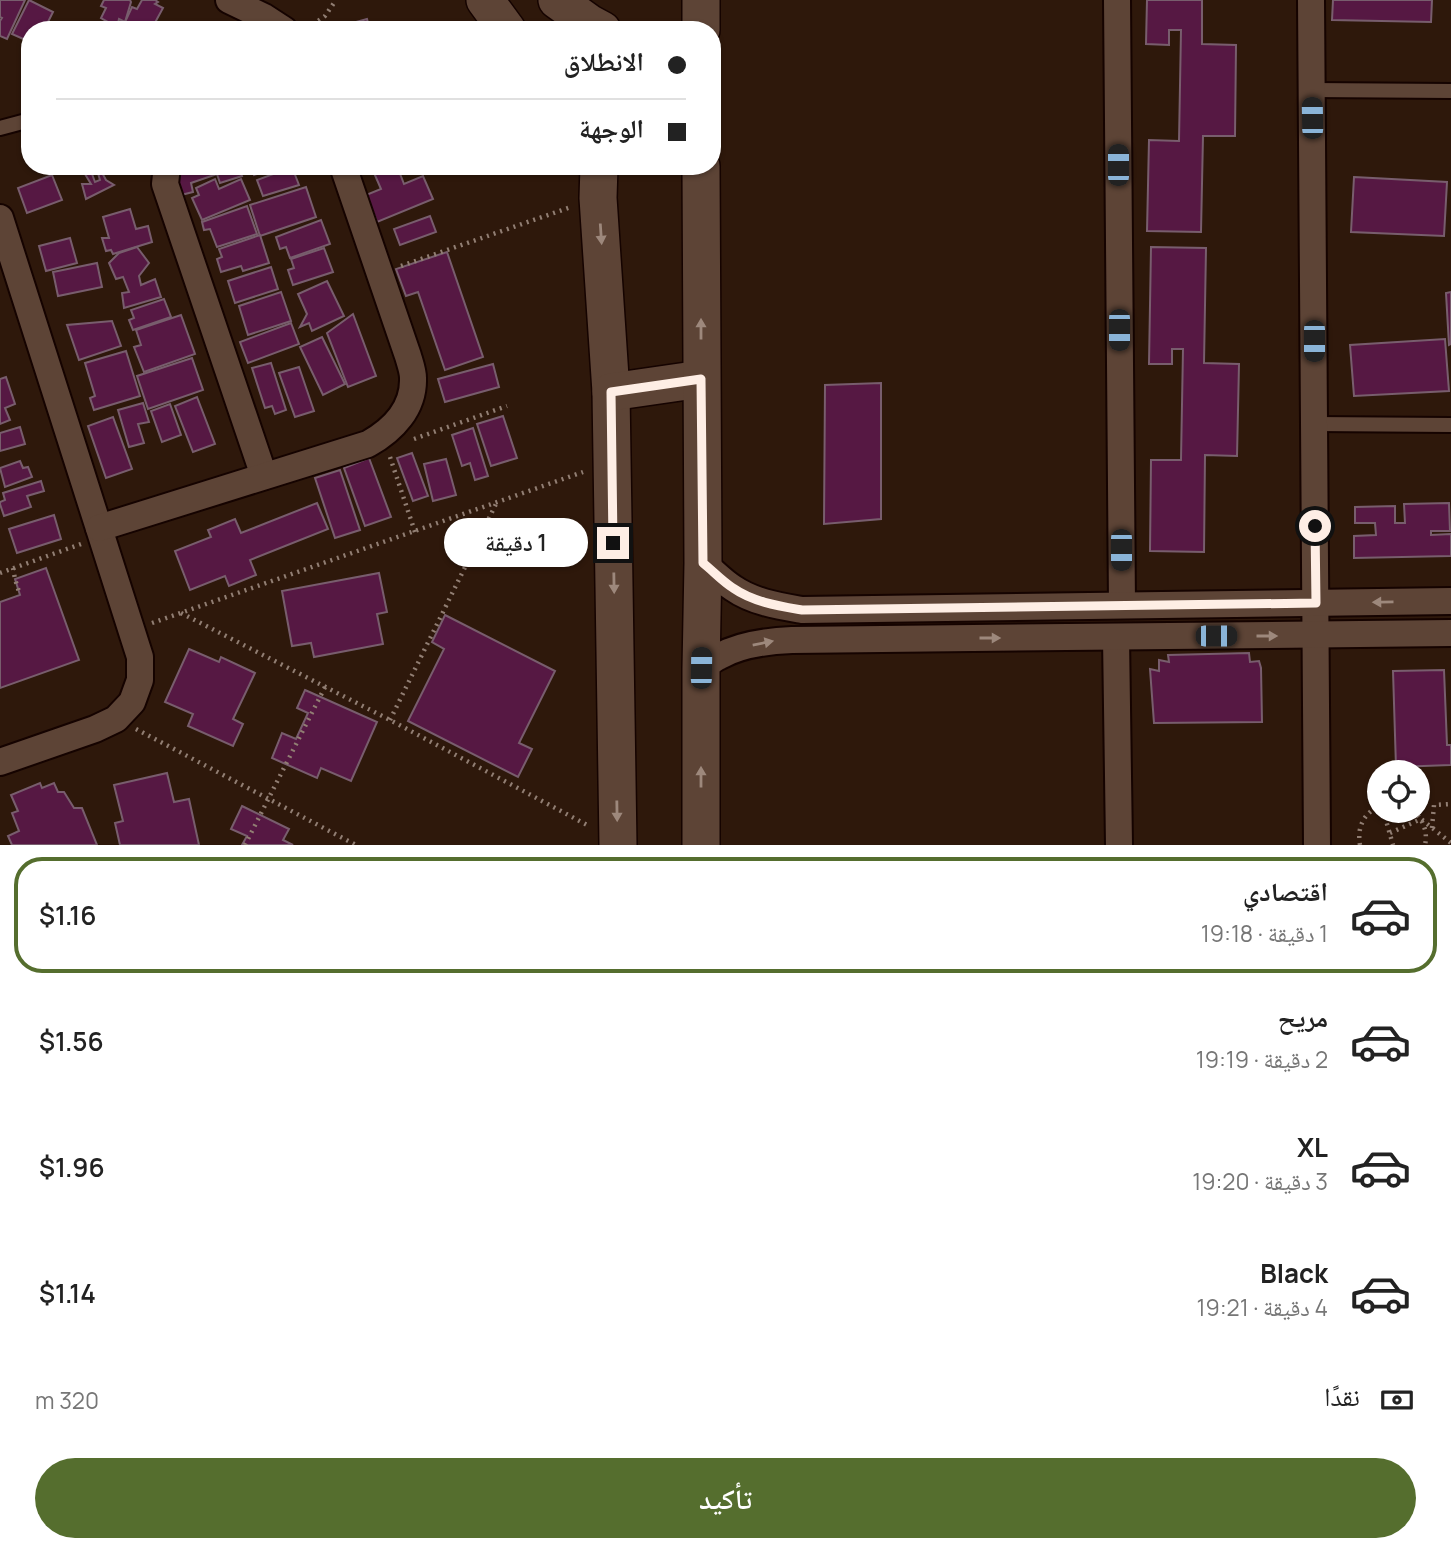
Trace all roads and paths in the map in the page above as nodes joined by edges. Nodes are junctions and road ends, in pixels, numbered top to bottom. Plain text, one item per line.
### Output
1 (229, 0) edge
2 (336, 0) edge
3 (485, 0) edge
4 (1117, 0) edge
5 (1311, 0) edge
6 (270, 21) edge
7 (319, 21) edge
8 (500, 21) edge
9 (1311, 90) junction
10 (1451, 91) edge
11 (21, 122) edge
12 (0, 128) edge
13 (166, 175) edge
14 (346, 175) edge
15 (701, 175) edge
16 (593, 177) edge
17 (0, 218) edge
18 (380, 273) junction
19 (701, 379) junction
20 (611, 392) junction
21 (507, 407) dead end
22 (1314, 424) junction
23 (1451, 425) edge
24 (385, 442) junction
25 (612, 461) junction
26 (264, 476) junction
27 (496, 503) junction
28 (415, 532) junction
29 (100, 533) junction
30 (703, 563) junction
31 (13, 568) junction
32 (0, 573) edge
33 (20, 595) dead end
34 (1451, 601) edge
35 (1316, 603) junction
36 (1122, 605) junction
37 (180, 613) junction
38 (132, 630) junction
39 (1451, 634) edge
40 (1317, 636) junction
41 (1116, 637) junction
42 (701, 668) junction
43 (326, 687) junction
44 (116, 719) junction
45 (390, 720) junction
46 (0, 762) edge
47 (268, 799) junction
48 (1451, 804) edge
49 (1367, 815) edge
50 (1387, 823) edge
51 (1412, 823) edge
52 (1423, 823) edge
53 (1426, 823) edge
54 (1433, 828) junction
55 (1390, 833) junction
56 (1451, 843) edge
57 (618, 844) edge
58 (245, 845) edge
59 (356, 845) edge
60 (701, 845) edge
61 (1119, 845) edge
62 (1317, 845) edge
63 (1360, 845) edge
64 (1393, 845) edge
65 (1425, 845) edge

1 - 6 street
2 - 7 path
3 - 8 street
4 - 36 street
5 - 9 street
9 - 10 lane
9 - 22 street
11 - 12 lane
13 - 26 street
14 - 18 street
19 -> 15 street
16 - 18 path
16 -> 20 street
17 - 29 street
18 - 24 street
19 - 20 street
19 - 30 street
20 - 25 street
21 - 24 path
22 - 23 lane
22 - 35 street
24 - 26 street
24 - 28 path
25 - 27 path
25 -> 57 street
26 - 29 street
27 - 28 path
27 - 45 path
28 - 37 path
29 - 31 path
29 - 38 street
30 - 36 street
30 - 42 street
31 - 32 path
31 - 33 path
34 -> 35 street
35 - 36 street
35 - 40 street
37 - 38 path
37 - 43 path
38 - 44 street
39 - 40 street
41 -> 40 street
40 - 62 street
42 -> 41 street
41 - 61 street
60 -> 42 street
43 - 45 path
43 - 47 path
44 - 46 street
44 - 47 path
45 - 57 path
47 - 58 path
47 - 59 path
48 - 54 path
49 - 63 path
50 - 55 path
51 - 55 path
52 - 65 path
53 - 54 path
54 - 56 path
55 - 64 path

